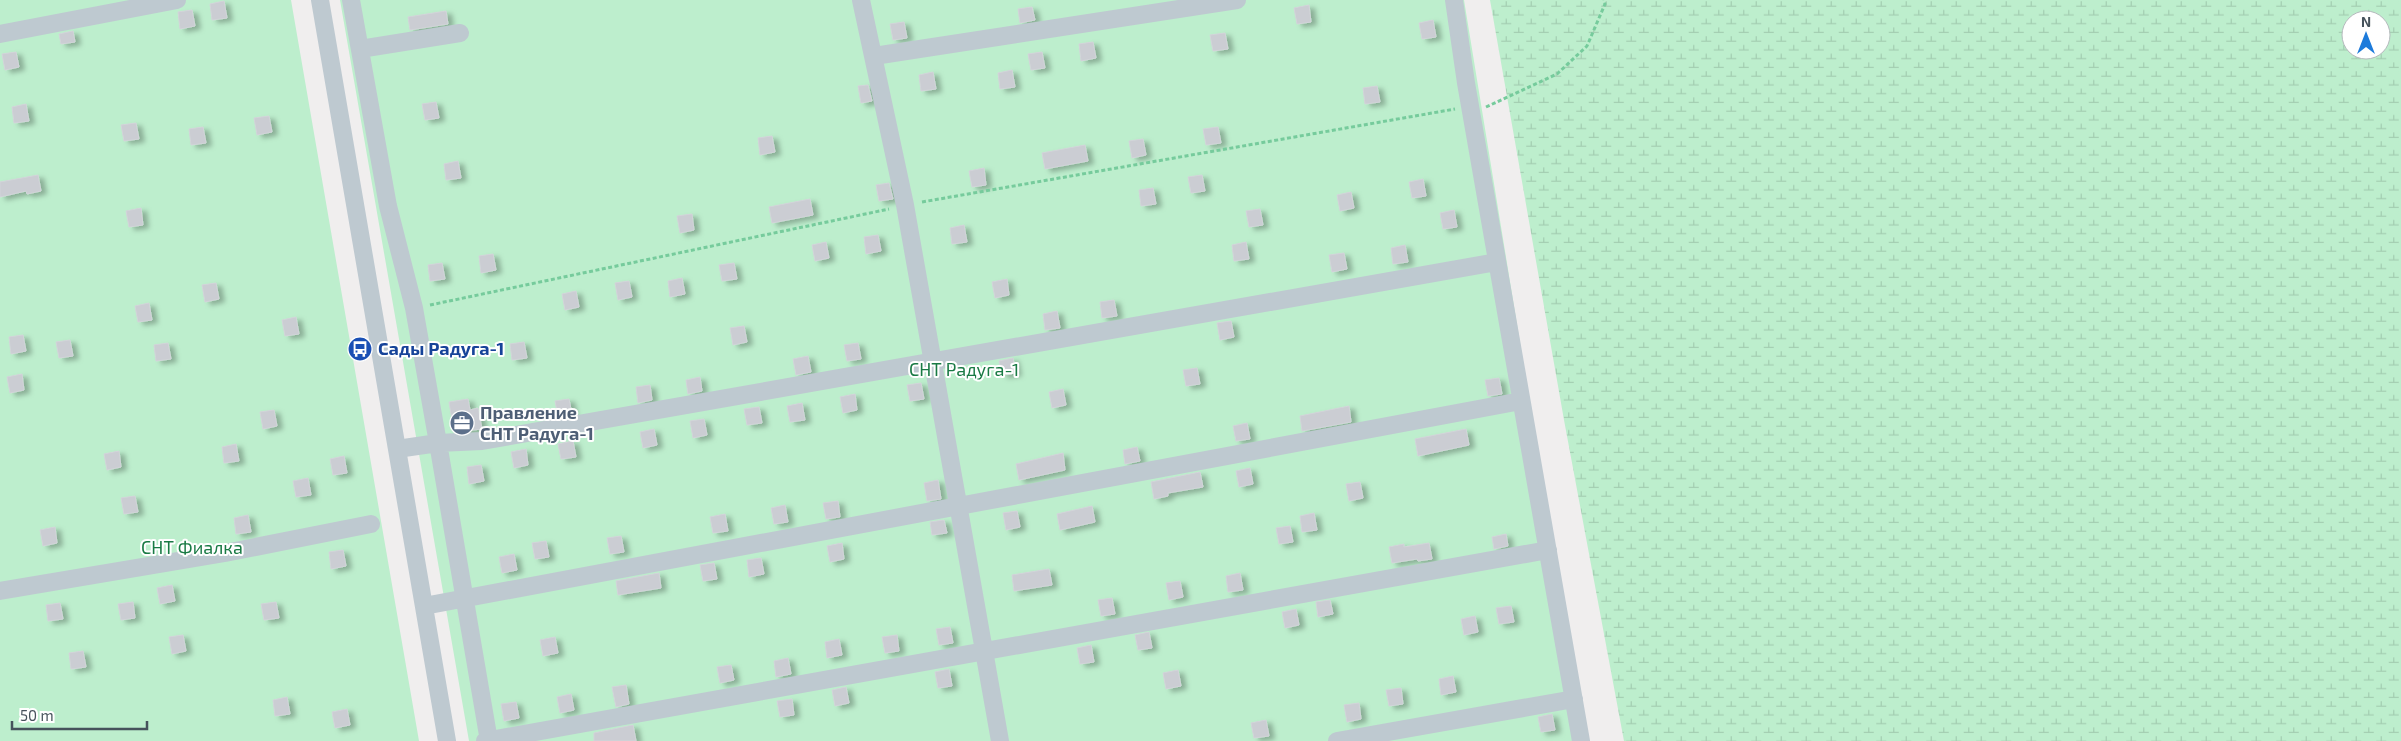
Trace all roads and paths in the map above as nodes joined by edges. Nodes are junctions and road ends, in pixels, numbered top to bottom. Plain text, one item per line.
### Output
1 (177, 0) edge
2 (320, 0) edge
3 (351, 0) edge
4 (862, 0) edge
5 (1237, 0) edge
6 (1454, 0) edge
7 (1604, 0) edge
8 (460, 33) dead end
9 (0, 34) edge
10 (360, 49) junction
11 (874, 56) junction
12 (1471, 108) junction
13 (905, 205) junction
14 (1497, 262) junction
15 (414, 308) junction
16 (933, 362) junction
17 (1522, 401) junction
18 (438, 443) junction
19 (397, 449) junction
20 (958, 506) junction
21 (371, 524) dead end
22 (1548, 550) junction
23 (0, 591) edge
24 (464, 598) junction
25 (424, 606) junction
26 (984, 651) junction
27 (1574, 699) junction
28 (447, 741) edge
29 (487, 741) edge
30 (1000, 741) edge
31 (1336, 741) edge
32 (1581, 741) edge

1 - 9 street
2 - 19 street
3 - 10 street
4 - 11 street
5 - 11 street
6 - 12 street
7 - 12 path
8 - 10 street
10 - 15 street
11 - 13 street
12 - 13 path
12 - 14 street
13 - 15 path
13 - 16 street
14 - 16 street
14 - 17 street
15 - 18 street
16 - 18 street
16 - 20 street
17 - 20 street
17 - 22 street
18 - 19 street
18 - 24 street
19 - 25 street
20 - 24 street
20 - 26 street
21 - 23 street
22 - 26 street
22 - 27 street
24 - 25 street
24 - 29 street
25 - 28 street
26 - 29 street
26 - 30 street
27 - 31 street
27 - 32 street

